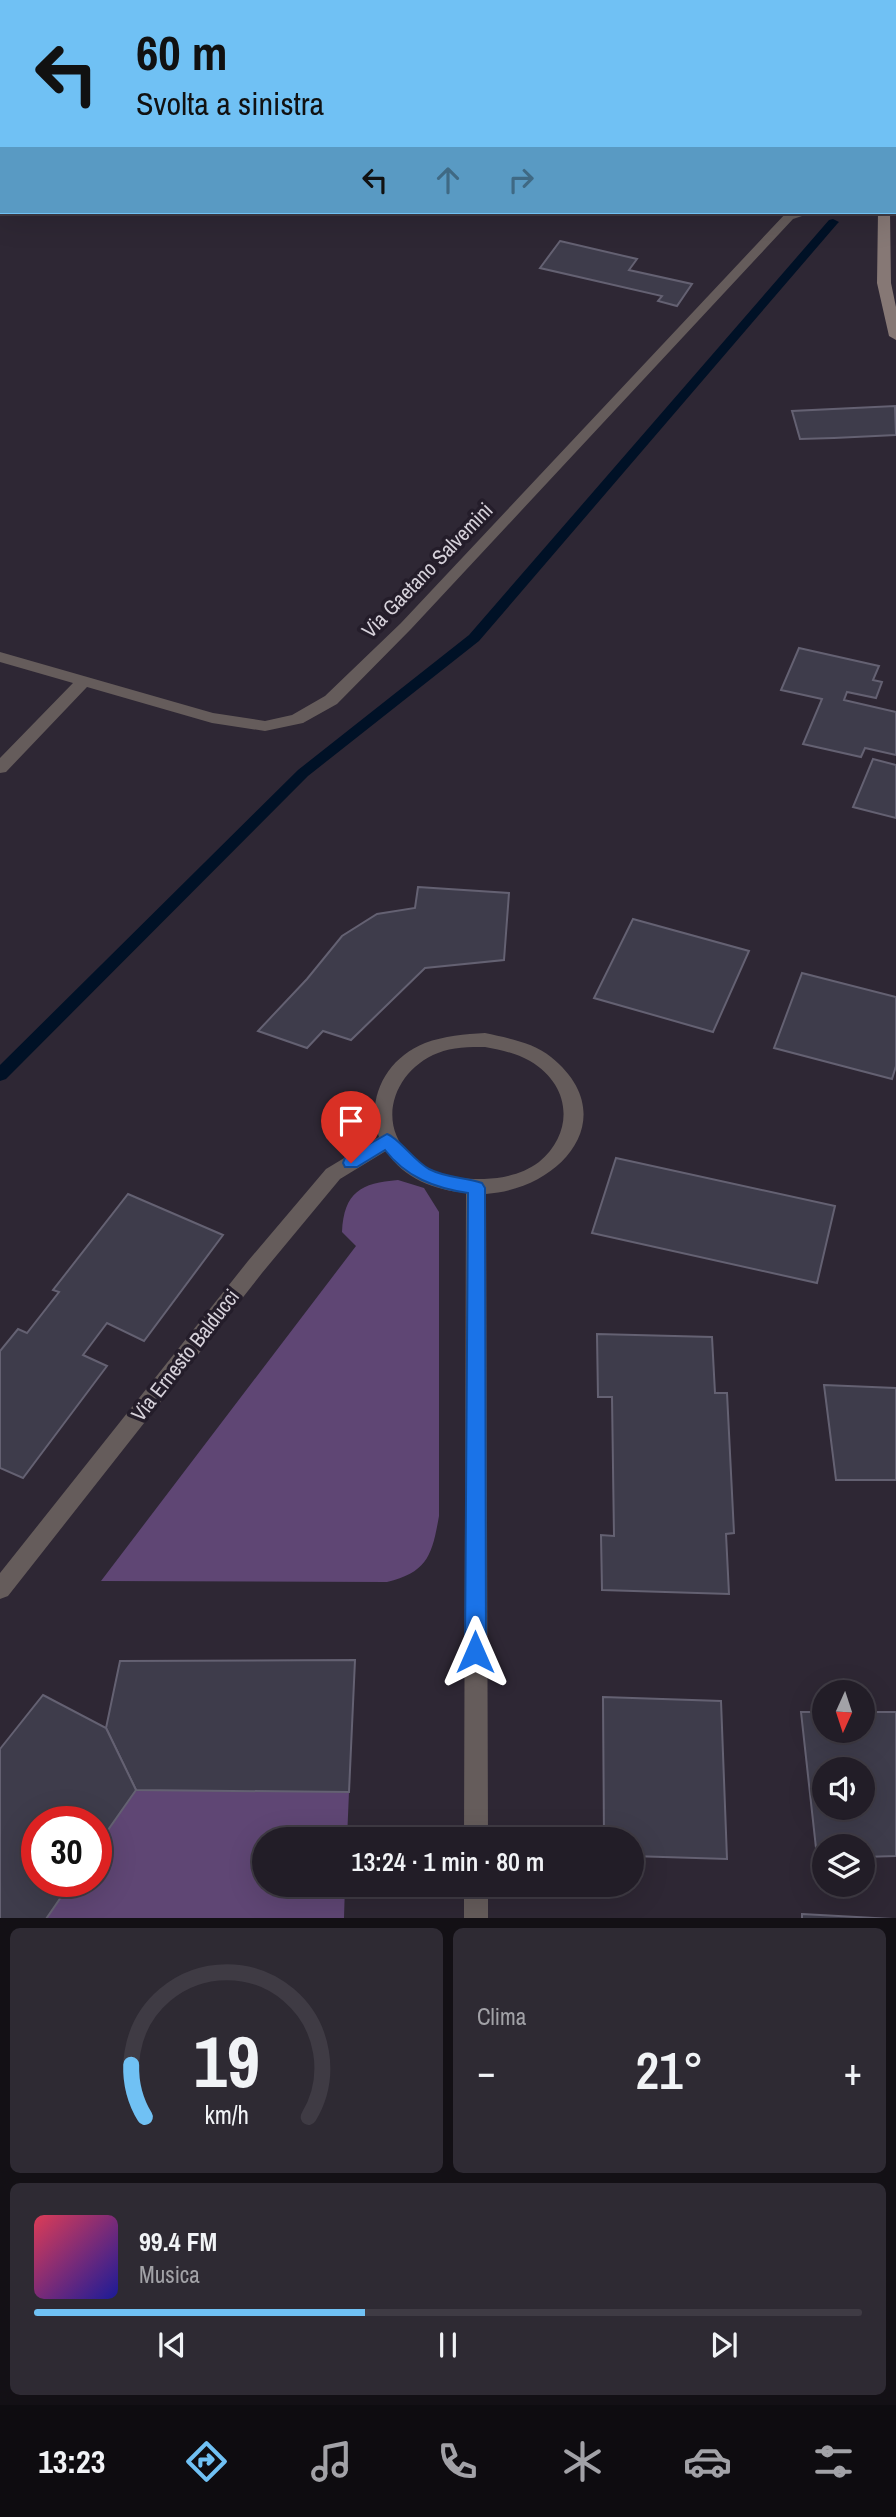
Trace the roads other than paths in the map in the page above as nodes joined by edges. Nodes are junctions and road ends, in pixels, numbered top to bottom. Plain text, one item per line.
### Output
1 (791, 214) edge
2 (884, 214) edge
3 (896, 336) edge
4 (0, 657) edge
5 (84, 681) junction
6 (0, 768) edge
7 (387, 1140) junction
8 (476, 1188) junction
9 (0, 1589) edge
10 (476, 1827) edge
11 (476, 1897) edge
12 (476, 1918) edge

1 - 5 street, Via Gaetano Salvemini
2 - 3 main road
4 - 5 street, Via Gaetano Salvemini
5 - 6 street
7 - 8 street
7 - 8 street
7 - 9 street, Via Ernesto Balducci
8 - 10 street
11 - 12 street

